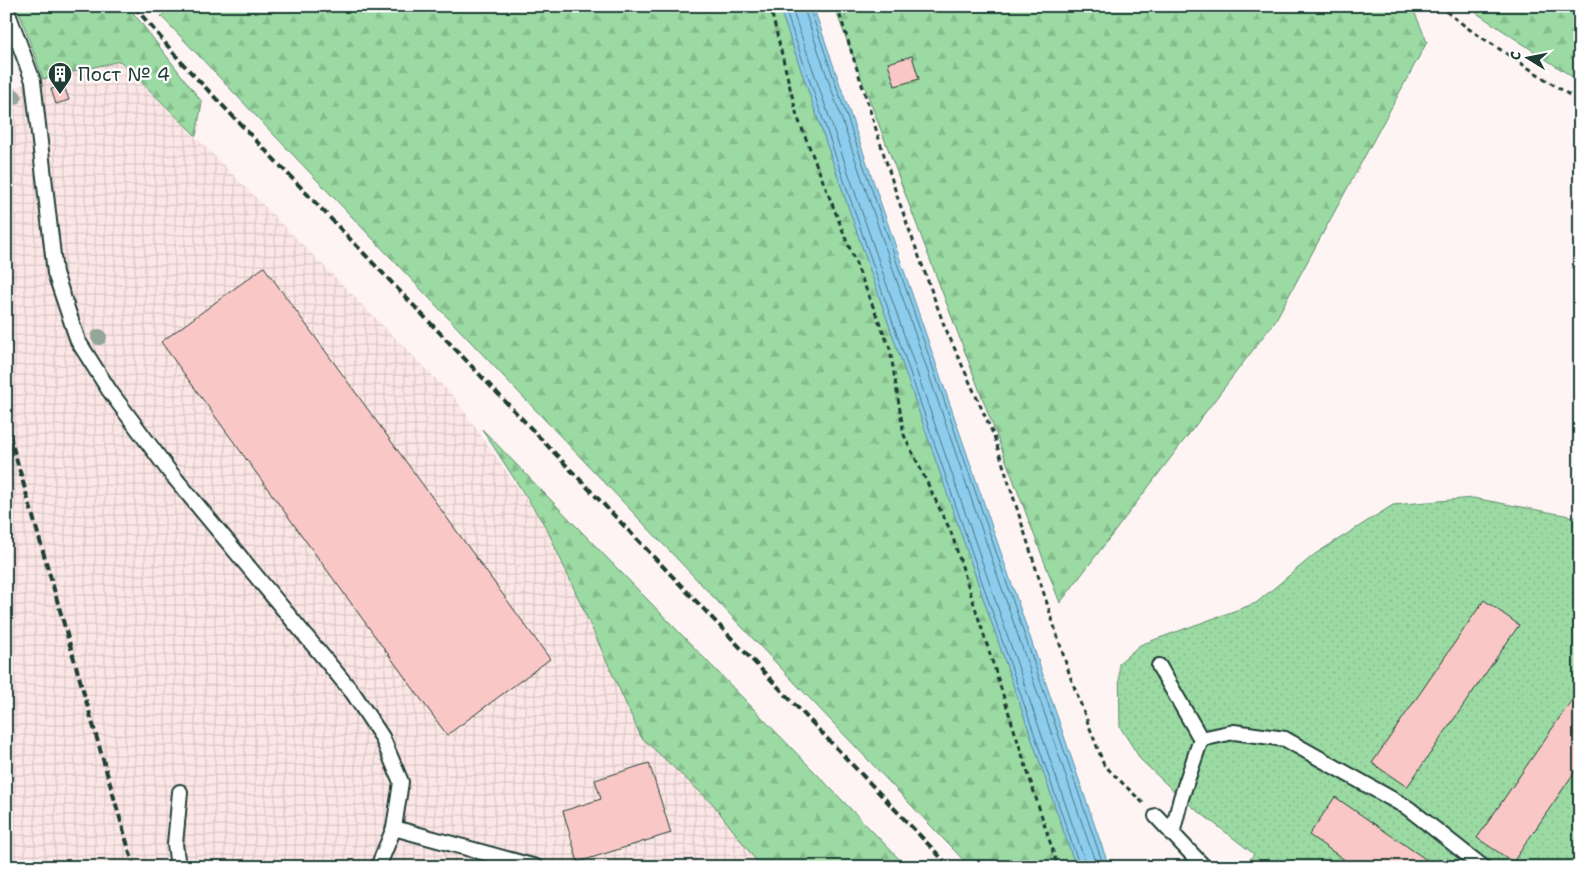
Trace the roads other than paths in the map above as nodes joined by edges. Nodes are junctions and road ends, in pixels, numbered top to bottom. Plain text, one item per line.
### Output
1 (6, 8) edge
2 (1159, 666) dead end
3 (1201, 739) junction
4 (180, 792) dead end
5 (1156, 816) road end
6 (394, 828) junction
7 (1172, 834) junction
8 (178, 867) edge
9 (378, 867) edge
10 (536, 867) edge
11 (1204, 867) edge
12 (1483, 867) edge

1 - 6 lane
2 - 3 lane
3 - 7 lane
3 - 12 lane
4 - 8 lane
5 - 7 lane
6 - 9 lane
6 - 10 lane
7 - 11 lane

